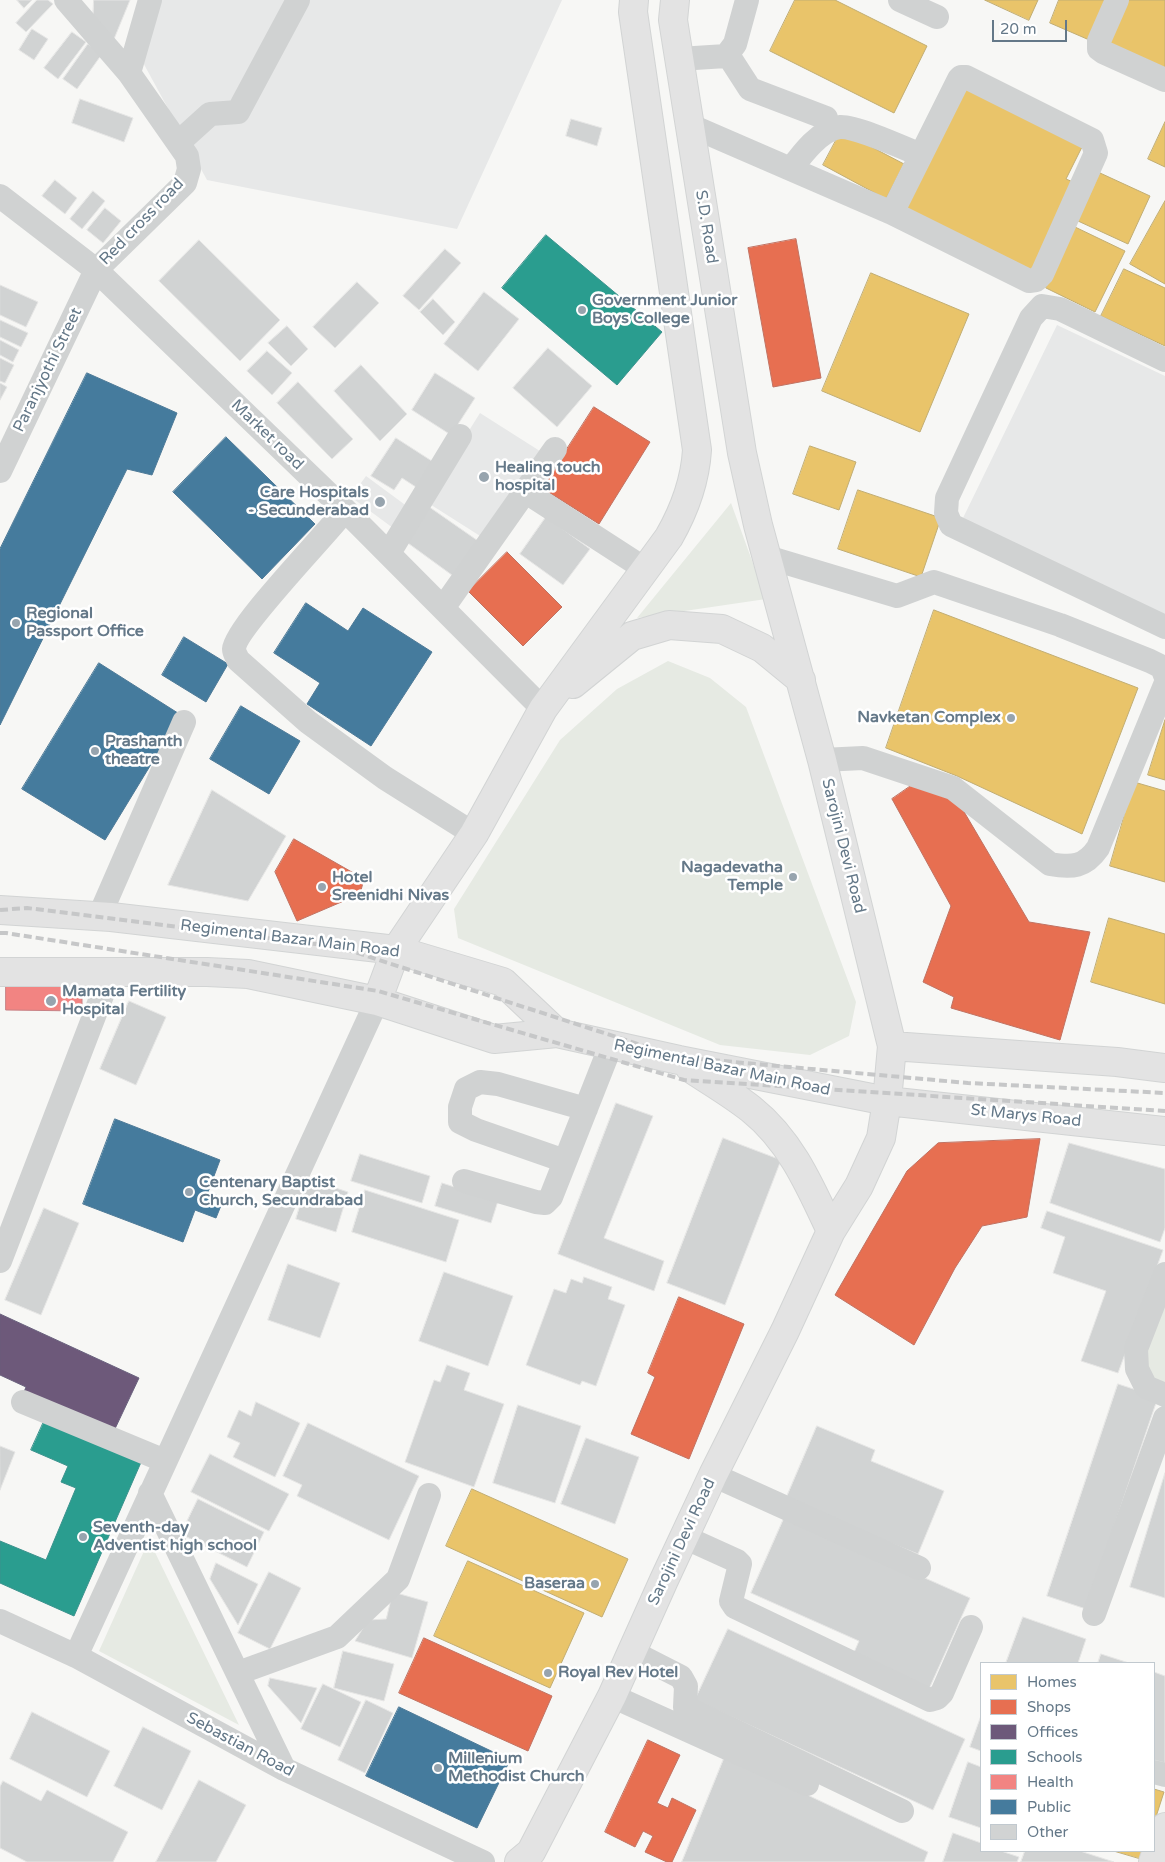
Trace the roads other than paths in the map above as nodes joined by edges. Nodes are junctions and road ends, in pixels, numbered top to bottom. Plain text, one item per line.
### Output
1 (66, 0) edge
2 (150, 0) edge
3 (298, 0) edge
4 (634, 0) edge
5 (675, 0) edge
6 (747, 0) edge
7 (900, 0) edge
8 (1117, 0) edge
9 (937, 17) dead end
10 (726, 56) junction
11 (679, 59) junction
12 (130, 73) junction
13 (1165, 80) edge
14 (826, 118) dead end
15 (690, 125) junction
16 (178, 143) junction
17 (921, 155) junction
18 (791, 169) junction
19 (0, 196) edge
20 (892, 213) junction
21 (96, 270) junction
22 (1165, 360) edge
23 (460, 436) dead end
24 (555, 449) dead end
25 (742, 453) joint
26 (0, 471) edge
27 (526, 492) junction
28 (345, 510) junction
29 (389, 553) junction
30 (767, 557) junction
31 (645, 569) junction
32 (443, 608) junction
33 (1165, 627) edge
34 (1165, 676) edge
35 (801, 680) junction
36 (1165, 685) edge
37 (543, 709) junction
38 (184, 722) dead end
39 (822, 760) junction
40 (474, 834) junction
41 (0, 910) edge
42 (99, 916) junction
43 (396, 950) junction
44 (0, 972) edge
45 (111, 972) junction
46 (377, 1001) junction
47 (557, 1032) junction
48 (611, 1045) junction
49 (892, 1046) junction
50 (679, 1060) junction
51 (1165, 1068) edge
52 (887, 1102) junction
53 (586, 1108) junction
54 (1165, 1132) edge
55 (565, 1161) junction
56 (464, 1180) dead end
57 (831, 1231) junction
58 (0, 1260) edge
59 (1165, 1274) edge
60 (1165, 1395) edge
61 (23, 1402) dead end
62 (1165, 1418) edge
63 (165, 1461) junction
64 (713, 1475) junction
65 (150, 1493) junction
66 (429, 1495) dead end
67 (684, 1536) junction
68 (919, 1568) dead end
69 (1094, 1614) dead end
70 (0, 1621) edge
71 (971, 1627) dead end
72 (632, 1652) junction
73 (76, 1656) junction
74 (238, 1674) junction
75 (612, 1696) junction
76 (284, 1769) junction
77 (1165, 1827) edge
78 (527, 1859) edge
79 (483, 1862) edge
80 (1153, 1862) edge

1 - 12 street, Red cross road
2 - 12 street
3 - 16 street
4 - 31 main road
5 - 11 main road, S.D. Road
6 - 10 street
7 - 9 street
8 - 13 street
10 - 11 street
10 - 14 street
11 - 15 main road, S.D. Road
12 - 16 street, Red cross road
15 - 18 street
15 - 25 main road, S.D. Road
16 - 21 street, Red cross road
17 - 18 street
17 - 20 street
17 - 20 street
18 - 20 street
19 - 21 street, Market road
21 - 26 street, Paranjyothi Street
21 - 28 street, Market road
22 - 33 street
23 - 29 street
24 - 27 street
25 - 30 main road, Sarojini Devi Road
27 - 31 street
27 - 32 street
28 - 29 street, Market road
28 - 40 street
29 - 32 street, Market road
30 - 34 street
30 - 35 main road, Sarojini Devi Road
31 - 37 main road
32 - 37 street, Market road
35 - 37 main road
35 - 39 main road, Sarojini Devi Road
36 - 39 street
37 - 40 main road
38 - 42 street
39 - 49 main road, Sarojini Devi Road
40 - 43 main road
41 - 42 main road, Regimental Bazar Main Road
42 - 43 main road, Regimental Bazar Main Road
43 - 46 main road
43 - 47 main road, Regimental Bazar Main Road
44 - 45 main road, Regimental Bazar Main Road
45 - 46 main road, Regimental Bazar Main Road
45 - 58 street
46 - 47 main road, Regimental Bazar Main Road
46 - 63 street
47 - 48 main road, Regimental Bazar Main Road
48 - 50 main road, Regimental Bazar Main Road
48 - 53 street
49 - 51 main road
49 - 52 main road, Sarojini Devi Road
50 - 52 main road, Regimental Bazar Main Road
50 - 57 main road
52 - 54 main road, St Marys Road
52 - 57 main road, Sarojini Devi Road
53 - 55 street
53 - 55 street
55 - 56 street
57 - 64 main road, Sarojini Devi Road
59 - 60 street
61 - 63 street
62 - 69 street
63 - 65 street
64 - 67 main road, Sarojini Devi Road
64 - 68 street
65 - 73 street
65 - 74 street
66 - 74 street
67 - 71 street
67 - 72 main road, Sarojini Devi Road
70 - 73 street, Sebastian Road
72 - 75 main road, Sarojini Devi Road
72 - 75 street
73 - 76 street, Sebastian Road
74 - 76 street
75 - 78 main road, Sarojini Devi Road
76 - 79 street, Sebastian Road
77 - 80 main road

